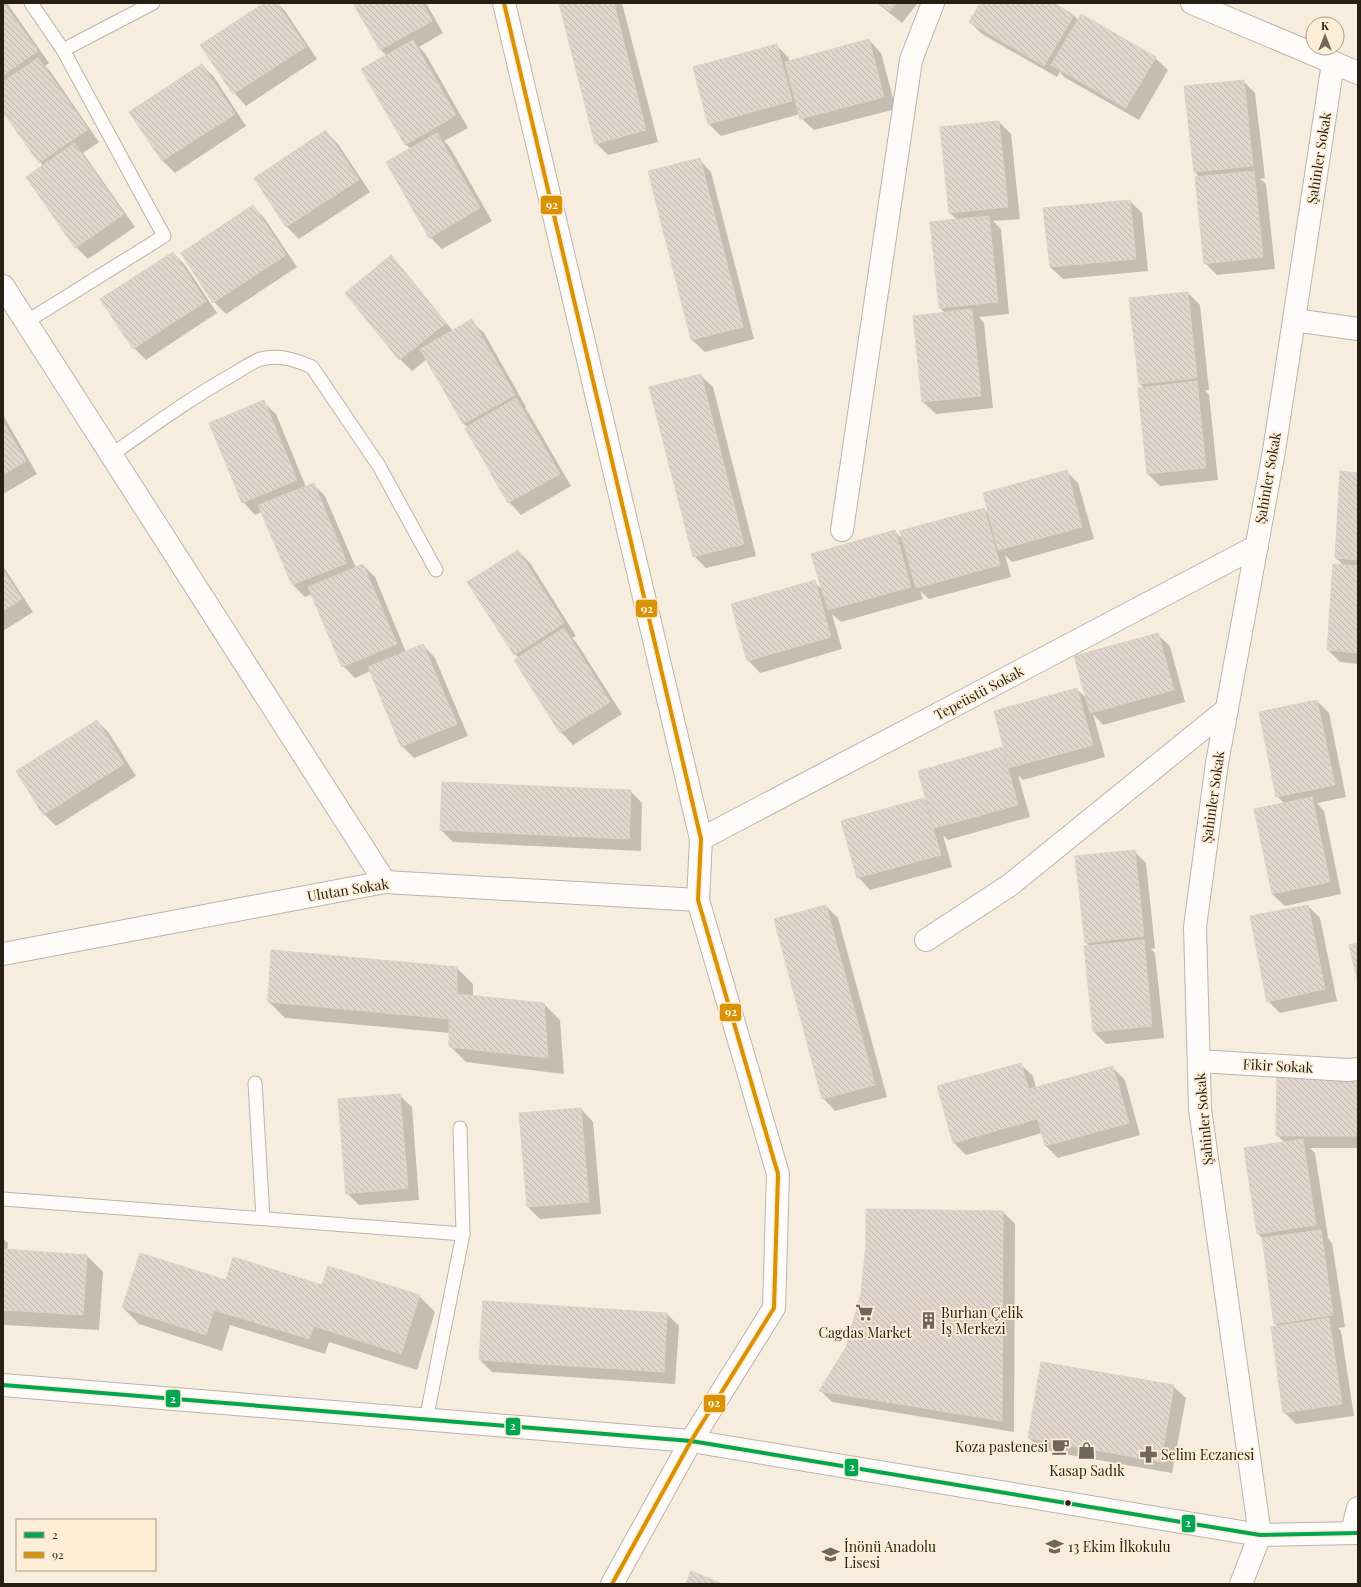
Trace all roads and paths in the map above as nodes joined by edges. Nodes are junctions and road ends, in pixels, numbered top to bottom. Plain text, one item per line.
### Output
1 (31, 3) edge
2 (153, 3) edge
3 (504, 3) edge
4 (933, 3) edge
5 (1192, 3) edge
6 (63, 50) junction
7 (1333, 63) junction
8 (1358, 73) edge
9 (3, 286) edge
10 (1294, 320) junction
11 (26, 322) junction
12 (1358, 329) edge
13 (111, 455) junction
14 (842, 530) dead end
15 (1256, 546) junction
16 (436, 570) dead end
17 (1227, 709) junction
18 (701, 839) junction
19 (385, 882) junction
20 (698, 900) junction
21 (926, 940) dead end
22 (3, 954) edge
23 (1199, 1061) junction
24 (1358, 1069) edge
25 (255, 1083) dead end
26 (460, 1128) dead end
27 (3, 1199) edge
28 (262, 1218) junction
29 (463, 1234) junction
30 (3, 1385) edge
31 (426, 1420) junction
32 (692, 1441) junction
33 (1358, 1508) edge
34 (1355, 1533) edge
35 (1260, 1535) junction
36 (612, 1584) edge
37 (1241, 1584) edge

1 - 6 lane
2 - 6 lane
3 - 18 street
4 - 14 street
5 - 7 street
6 - 11 lane
7 - 8 street
7 - 10 street, Şahinler Sokak
9 - 11 street
10 - 12 street
10 - 15 street, Şahinler Sokak
11 - 13 street
13 - 16 lane
13 - 19 street
15 - 17 street, Şahinler Sokak
15 - 18 street, Tepeüstü Sokak
17 - 21 street
17 - 23 street, Şahinler Sokak
18 - 20 street
19 - 20 street, Ulutan Sokak
19 - 22 street, Ulutan Sokak
20 - 32 street
23 - 24 street, Fikir Sokak
23 - 35 street, Şahinler Sokak
25 - 28 lane
26 - 29 lane
27 - 28 lane
28 - 29 lane
29 - 31 lane
30 - 31 street
31 - 32 street
32 - 35 street
32 - 36 street
33 - 34 street
34 - 35 street
35 - 37 street

